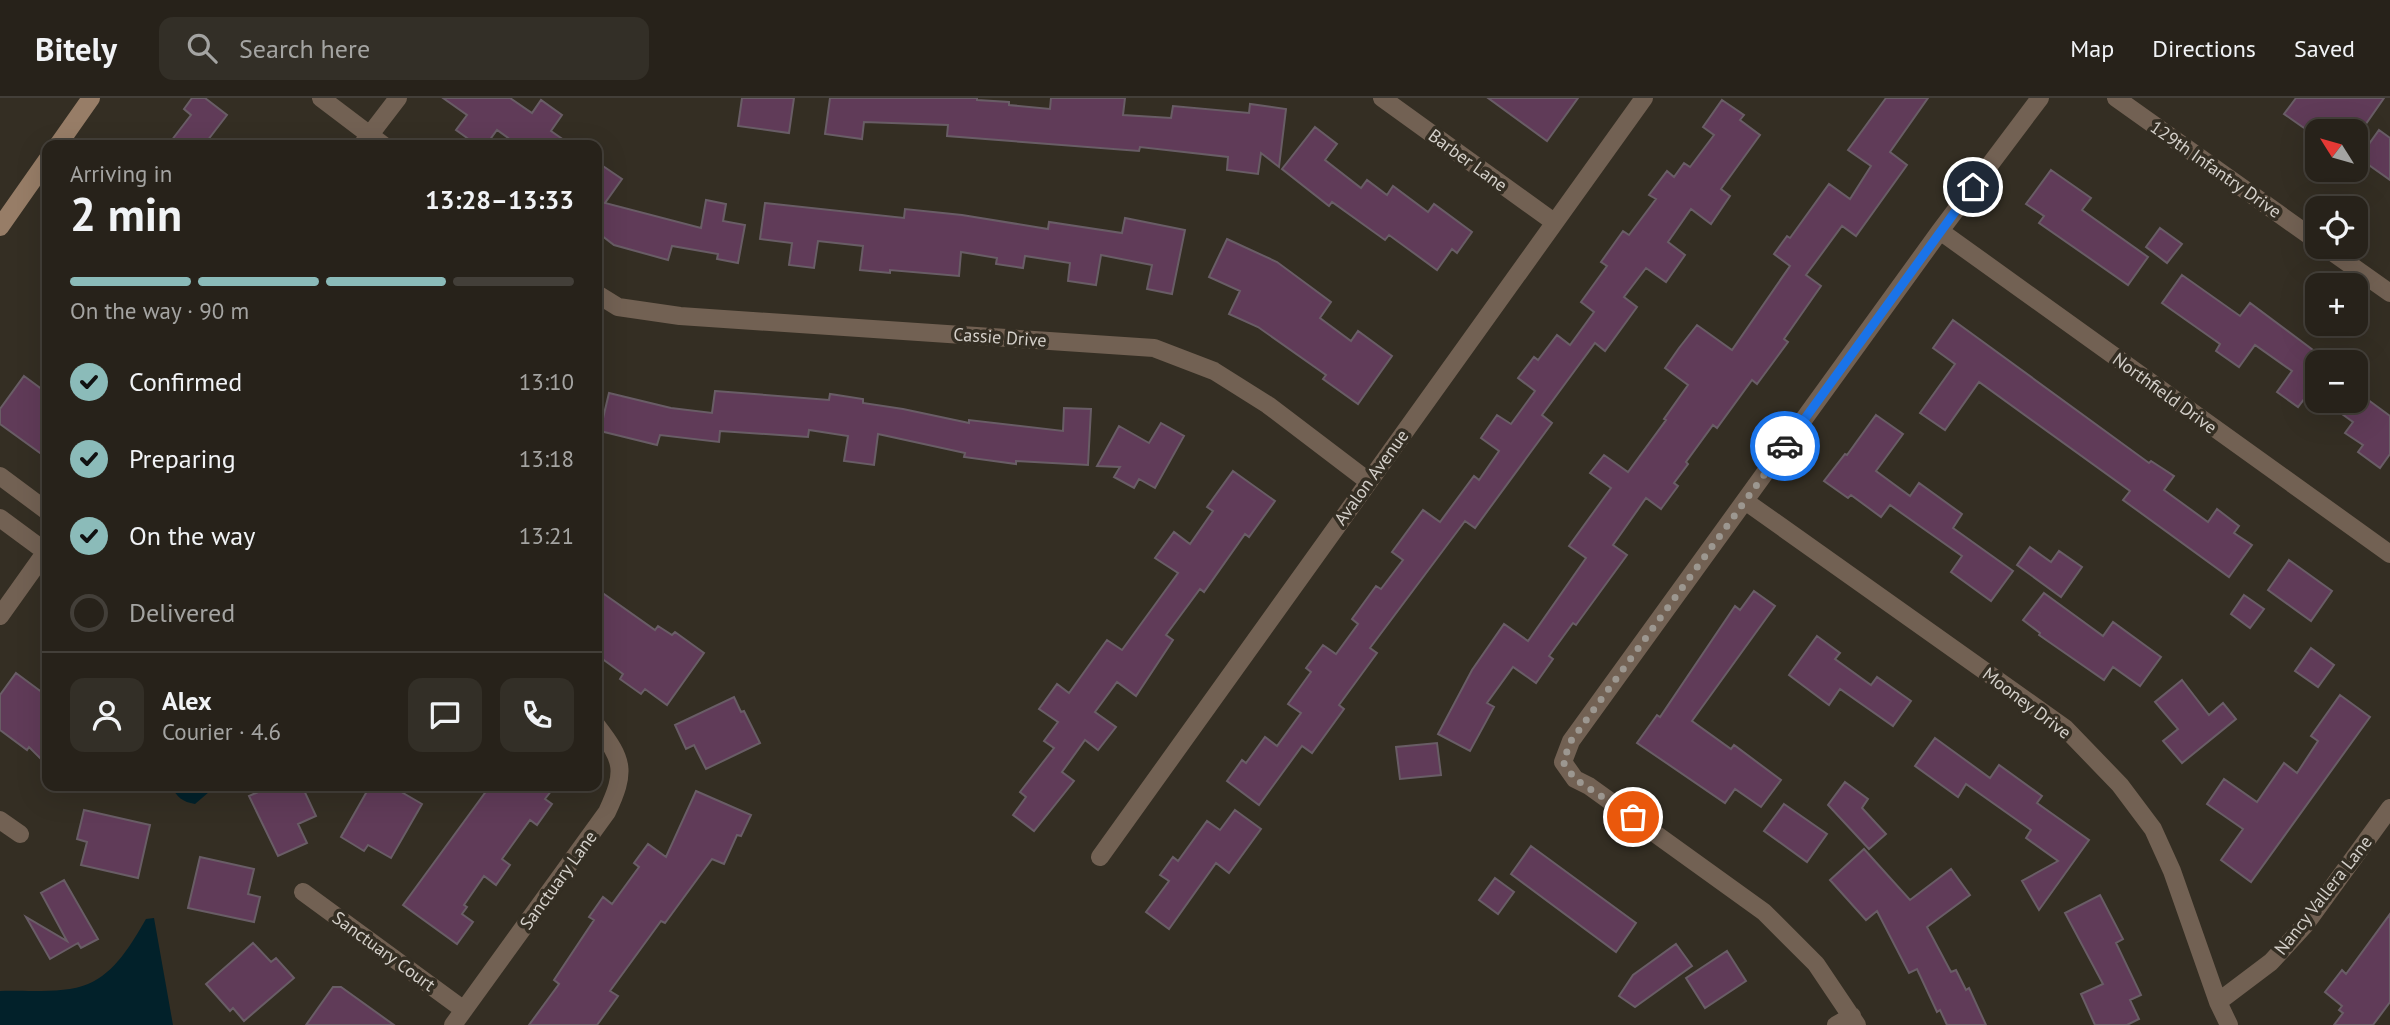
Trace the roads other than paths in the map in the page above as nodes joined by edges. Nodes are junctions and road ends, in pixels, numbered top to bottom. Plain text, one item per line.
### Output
1 (91, 98) edge
2 (320, 98) edge
3 (398, 98) edge
4 (1382, 98) edge
5 (1644, 98) edge
6 (2040, 98) edge
7 (2116, 98) edge
8 (62, 140) edge
9 (370, 140) edge
10 (373, 140) edge
11 (42, 167) edge
12 (1553, 222) junction
13 (0, 227) edge
14 (1940, 231) junction
15 (2305, 232) edge
16 (2342, 259) edge
17 (2390, 293) edge
18 (602, 297) edge
19 (0, 476) edge
20 (1368, 481) junction
21 (1745, 501) junction
22 (42, 507) edge
23 (0, 518) edge
24 (42, 547) edge
25 (2390, 554) edge
26 (42, 558) edge
27 (0, 616) edge
28 (602, 733) edge
29 (2390, 808) edge
30 (0, 820) edge
31 (20, 834) dead end
32 (1100, 857) dead end
33 (303, 892) dead end
34 (2218, 1002) junction
35 (459, 1018) edge
36 (1855, 1021) edge
37 (1836, 1025) edge
38 (2229, 1025) edge

1 - 8 main road
2 - 9 street
3 - 10 street
4 - 12 street, Barber Lane
5 - 12 street, Avalon Avenue
6 - 14 street
7 - 15 street, 129th Infantry Drive
11 - 13 main road
12 - 20 street, Avalon Avenue
14 - 21 street
14 - 25 street, Northfield Drive
16 - 17 street
18 - 20 street, Cassie Drive
19 - 22 street
20 - 32 street, Avalon Avenue
21 - 34 street, Mooney Drive
21 - 36 street
23 - 24 street
26 - 27 street
28 - 35 street, Sanctuary Lane
29 - 34 street, Nancy Vallera Lane
30 - 31 street
33 - 35 street, Sanctuary Court
34 - 38 street, Mooney Drive
36 - 37 street

